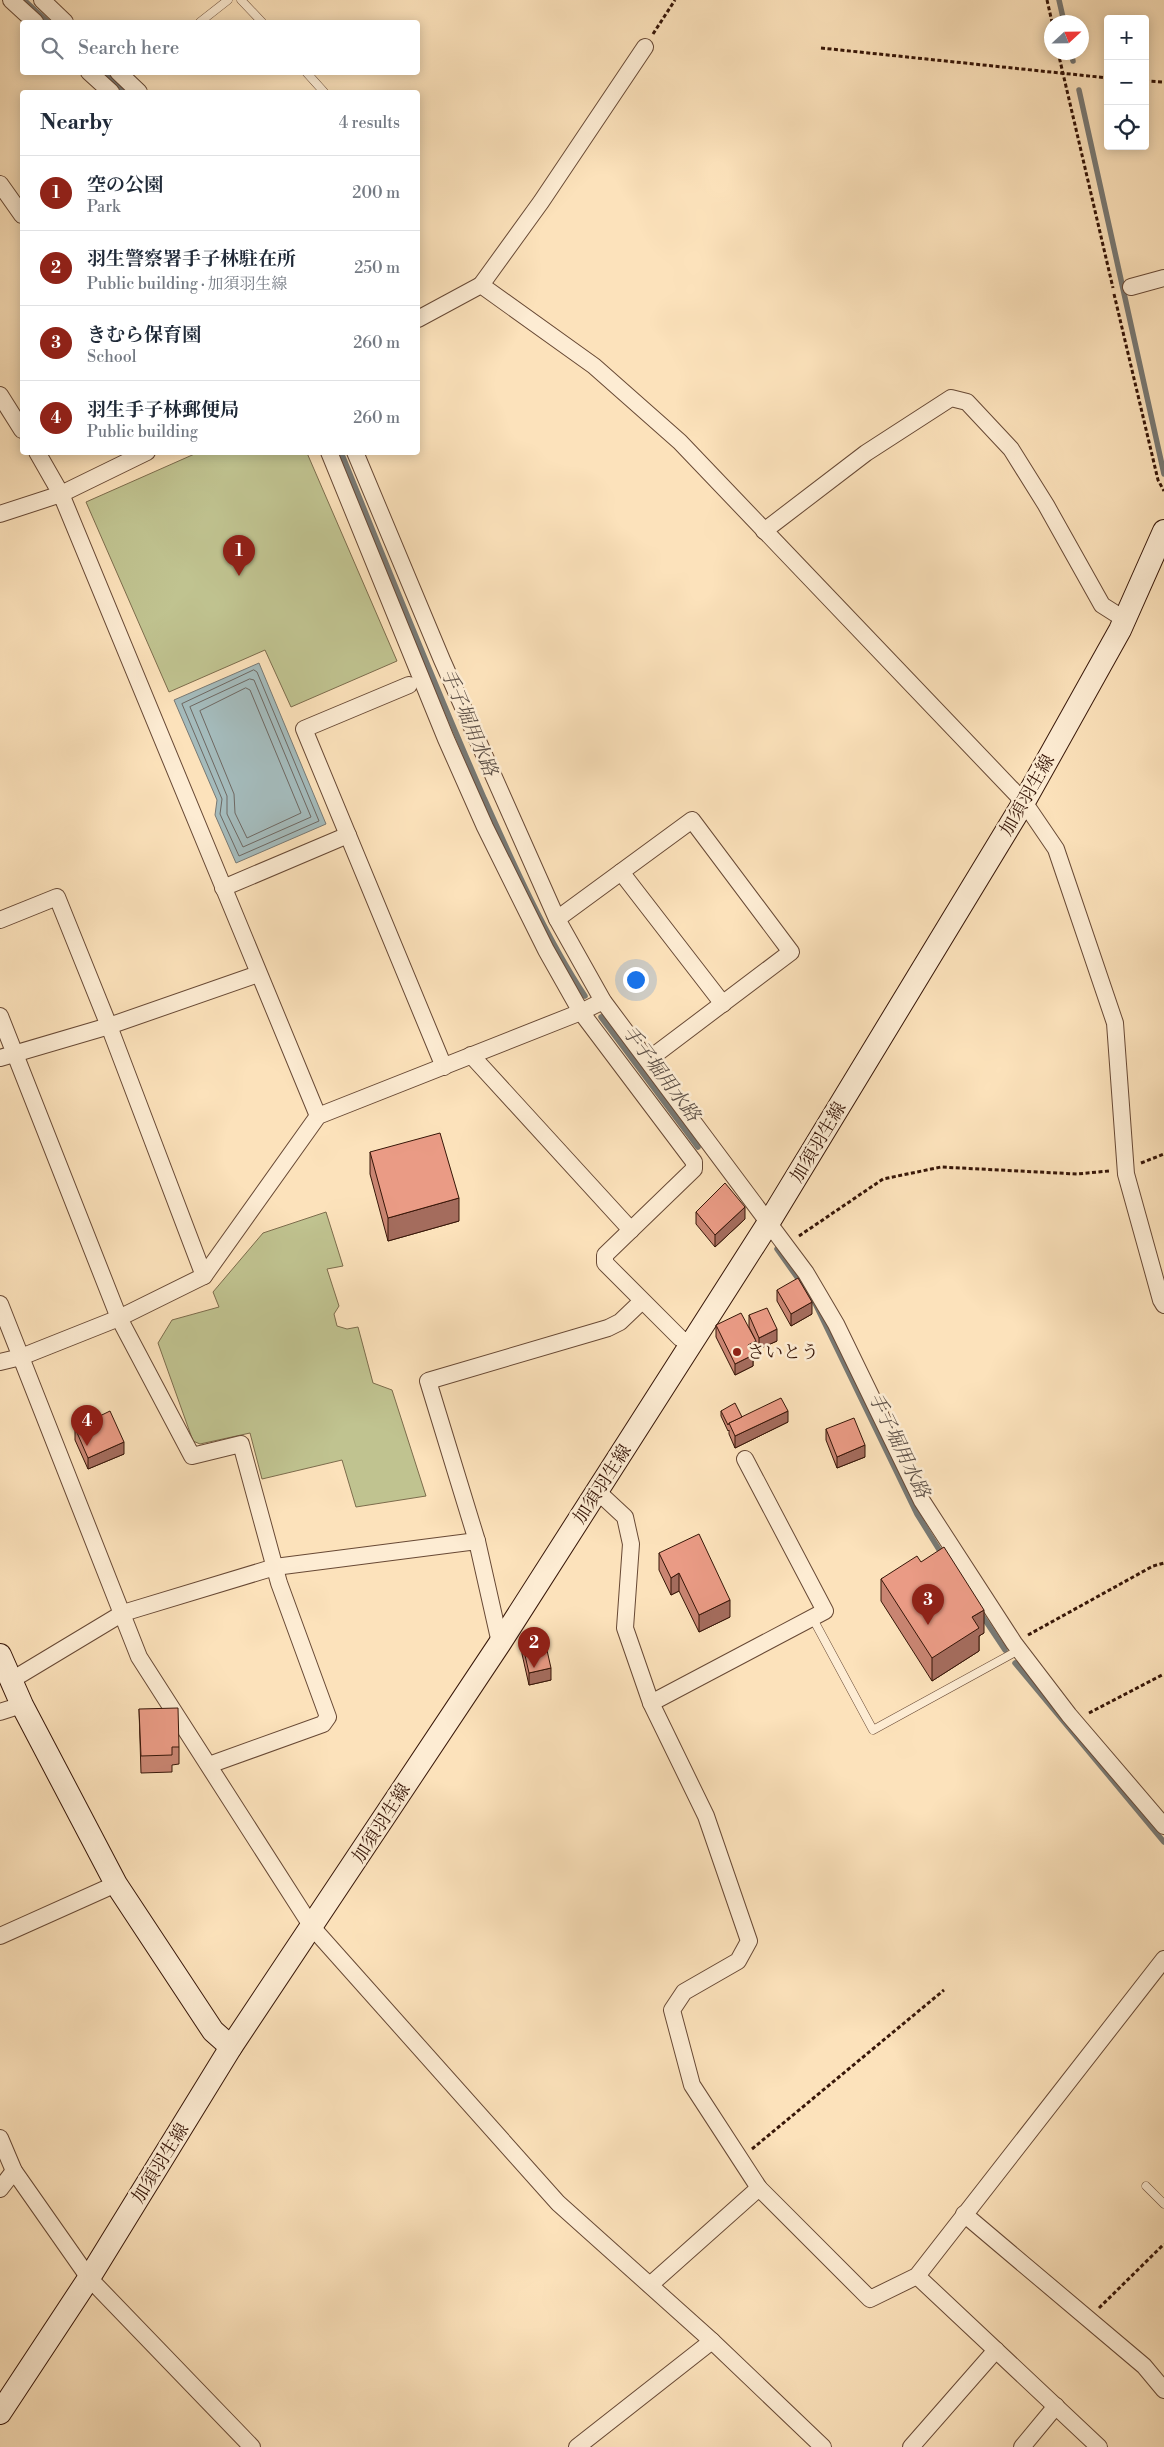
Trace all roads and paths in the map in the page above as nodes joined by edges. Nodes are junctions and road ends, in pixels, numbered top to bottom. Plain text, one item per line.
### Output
1 (11, 0) edge
2 (42, 0) edge
3 (228, 0) edge
4 (242, 0) edge
5 (675, 0) edge
6 (1047, 0) edge
7 (1050, 15) edge
8 (33, 20) edge
9 (63, 20) edge
10 (203, 20) edge
11 (260, 20) edge
12 (645, 47) joint
13 (821, 48) dead end
14 (1060, 60) edge
15 (92, 75) edge
16 (127, 75) edge
17 (309, 75) edge
18 (1063, 75) junction
19 (1104, 78) edge
20 (1149, 81) edge
21 (1164, 82) edge
22 (109, 90) edge
23 (138, 90) edge
24 (322, 90) edge
25 (0, 184) edge
26 (20, 212) edge
27 (1164, 278) edge
28 (481, 285) junction
29 (1131, 287) dead end
30 (420, 318) edge
31 (0, 395) edge
32 (20, 427) edge
33 (39, 455) edge
34 (142, 455) edge
35 (330, 455) edge
36 (356, 455) edge
37 (1164, 491) edge
38 (61, 494) junction
39 (0, 514) edge
40 (764, 531) junction
41 (1164, 531) edge
42 (1124, 619) junction
43 (409, 685) dead end
44 (1024, 802) junction
45 (348, 835) junction
46 (621, 872) junction
47 (223, 888) junction
48 (557, 919) junction
49 (0, 920) edge
50 (258, 974) junction
51 (603, 1001) junction
52 (723, 1004) junction
53 (581, 1012) junction
54 (0, 1016) edge
55 (109, 1026) junction
56 (471, 1055) junction
57 (7, 1056) edge
58 (648, 1060) junction
59 (444, 1067) junction
60 (318, 1116) junction
61 (1164, 1154) edge
62 (1126, 1170) junction
63 (769, 1222) junction
64 (631, 1230) junction
65 (786, 1245) junction
66 (204, 1276) junction
67 (642, 1301) junction
68 (0, 1304) edge
69 (1164, 1304) edge
70 (119, 1318) junction
71 (691, 1344) junction
72 (21, 1356) junction
73 (0, 1362) edge
74 (745, 1459) dead end
75 (597, 1491) junction
76 (477, 1541) junction
77 (1164, 1563) edge
78 (275, 1567) junction
79 (123, 1613) junction
80 (812, 1618) junction
81 (500, 1643) junction
82 (1017, 1646) junction
83 (0, 1655) edge
84 (1164, 1674) edge
85 (10, 1681) junction
86 (651, 1703) junction
87 (22, 1705) junction
88 (0, 1712) edge
89 (1076, 1723) junction
90 (209, 1765) junction
91 (1164, 1826) edge
92 (116, 1884) junction
93 (312, 1928) junction
94 (0, 1936) edge
95 (1164, 1959) edge
96 (944, 1990) dead end
97 (231, 2047) junction
98 (0, 2138) edge
99 (740, 2159) junction
100 (14, 2171) junction
101 (1146, 2186) dead end
102 (759, 2188) junction
103 (0, 2189) edge
104 (1164, 2204) edge
105 (964, 2214) junction
106 (1164, 2244) edge
107 (917, 2276) junction
108 (89, 2278) junction
109 (650, 2285) junction
110 (1087, 2318) junction
111 (712, 2341) junction
112 (996, 2350) junction
113 (1164, 2390) edge
114 (1056, 2406) junction
115 (0, 2413) edge
116 (252, 2447) edge
117 (577, 2447) edge
118 (823, 2447) edge
119 (911, 2447) edge
120 (1022, 2447) edge
121 (1099, 2447) edge

1 - 8 street
2 - 9 street
3 - 10 lane
4 - 11 lane
5 - 12 path
6 - 7 path
12 - 28 street
13 - 18 path
14 - 18 path
15 - 22 street
16 - 23 street
17 - 24 lane
18 - 19 path
18 - 37 path
20 - 21 path
25 - 26 street
27 - 29 street
28 - 30 street
28 - 40 street
31 - 32 street
33 - 38 street
34 - 38 street
35 - 53 street
36 - 48 street
38 - 39 street
38 - 47 street
40 - 42 street
40 - 44 street
41 - 42 main road, 加須羽生線
42 - 44 main road, 加須羽生線
43 - 45 street
44 - 62 street
44 - 63 main road, 加須羽生線
45 - 47 street
45 - 59 street
46 - 48 street
46 - 52 street
46 - 52 street
47 - 50 street
48 - 51 street
49 - 55 street
50 - 55 street
50 - 60 street
51 - 53 street
51 - 58 street
52 - 58 street
53 - 56 street
53 - 64 street
54 - 57 street
55 - 57 street
55 - 66 street
56 - 59 street
56 - 64 street
57 - 70 street
58 - 63 street
59 - 60 street
60 - 66 street
61 - 62 path
62 - 65 path
62 - 69 street
63 - 65 street
63 - 71 main road, 加須羽生線
64 - 67 street
65 - 82 street
66 - 70 street
67 - 71 street
67 - 76 street
68 - 72 street
70 - 72 street
70 - 78 street
71 - 75 main road, 加須羽生線
72 - 73 street
72 - 79 street
74 - 80 street
75 - 81 main road, 加須羽生線
75 - 86 street
76 - 78 street
76 - 81 street
77 - 82 path
78 - 79 street
78 - 90 street
79 - 85 street
79 - 90 street
80 - 82 lane
80 - 86 street
81 - 93 main road, 加須羽生線
82 - 89 street
83 - 85 main road
84 - 89 path
85 - 87 main road
86 - 99 street
87 - 88 street
87 - 92 main road
89 - 91 street
90 - 93 street
92 - 94 street
92 - 97 main road
93 - 97 main road, 加須羽生線
93 - 109 street
95 - 105 street
96 - 99 path
97 - 108 main road, 加須羽生線
98 - 100 street
99 - 102 street
100 - 103 street
100 - 108 street
101 - 104 lane
102 - 107 street
102 - 109 street
105 - 107 street
105 - 110 street
106 - 110 path
107 - 112 street
108 - 115 main road, 加須羽生線
108 - 116 street
109 - 111 street
110 - 113 street
111 - 117 street
111 - 118 street
112 - 114 street
112 - 119 street
114 - 120 street
114 - 121 street

